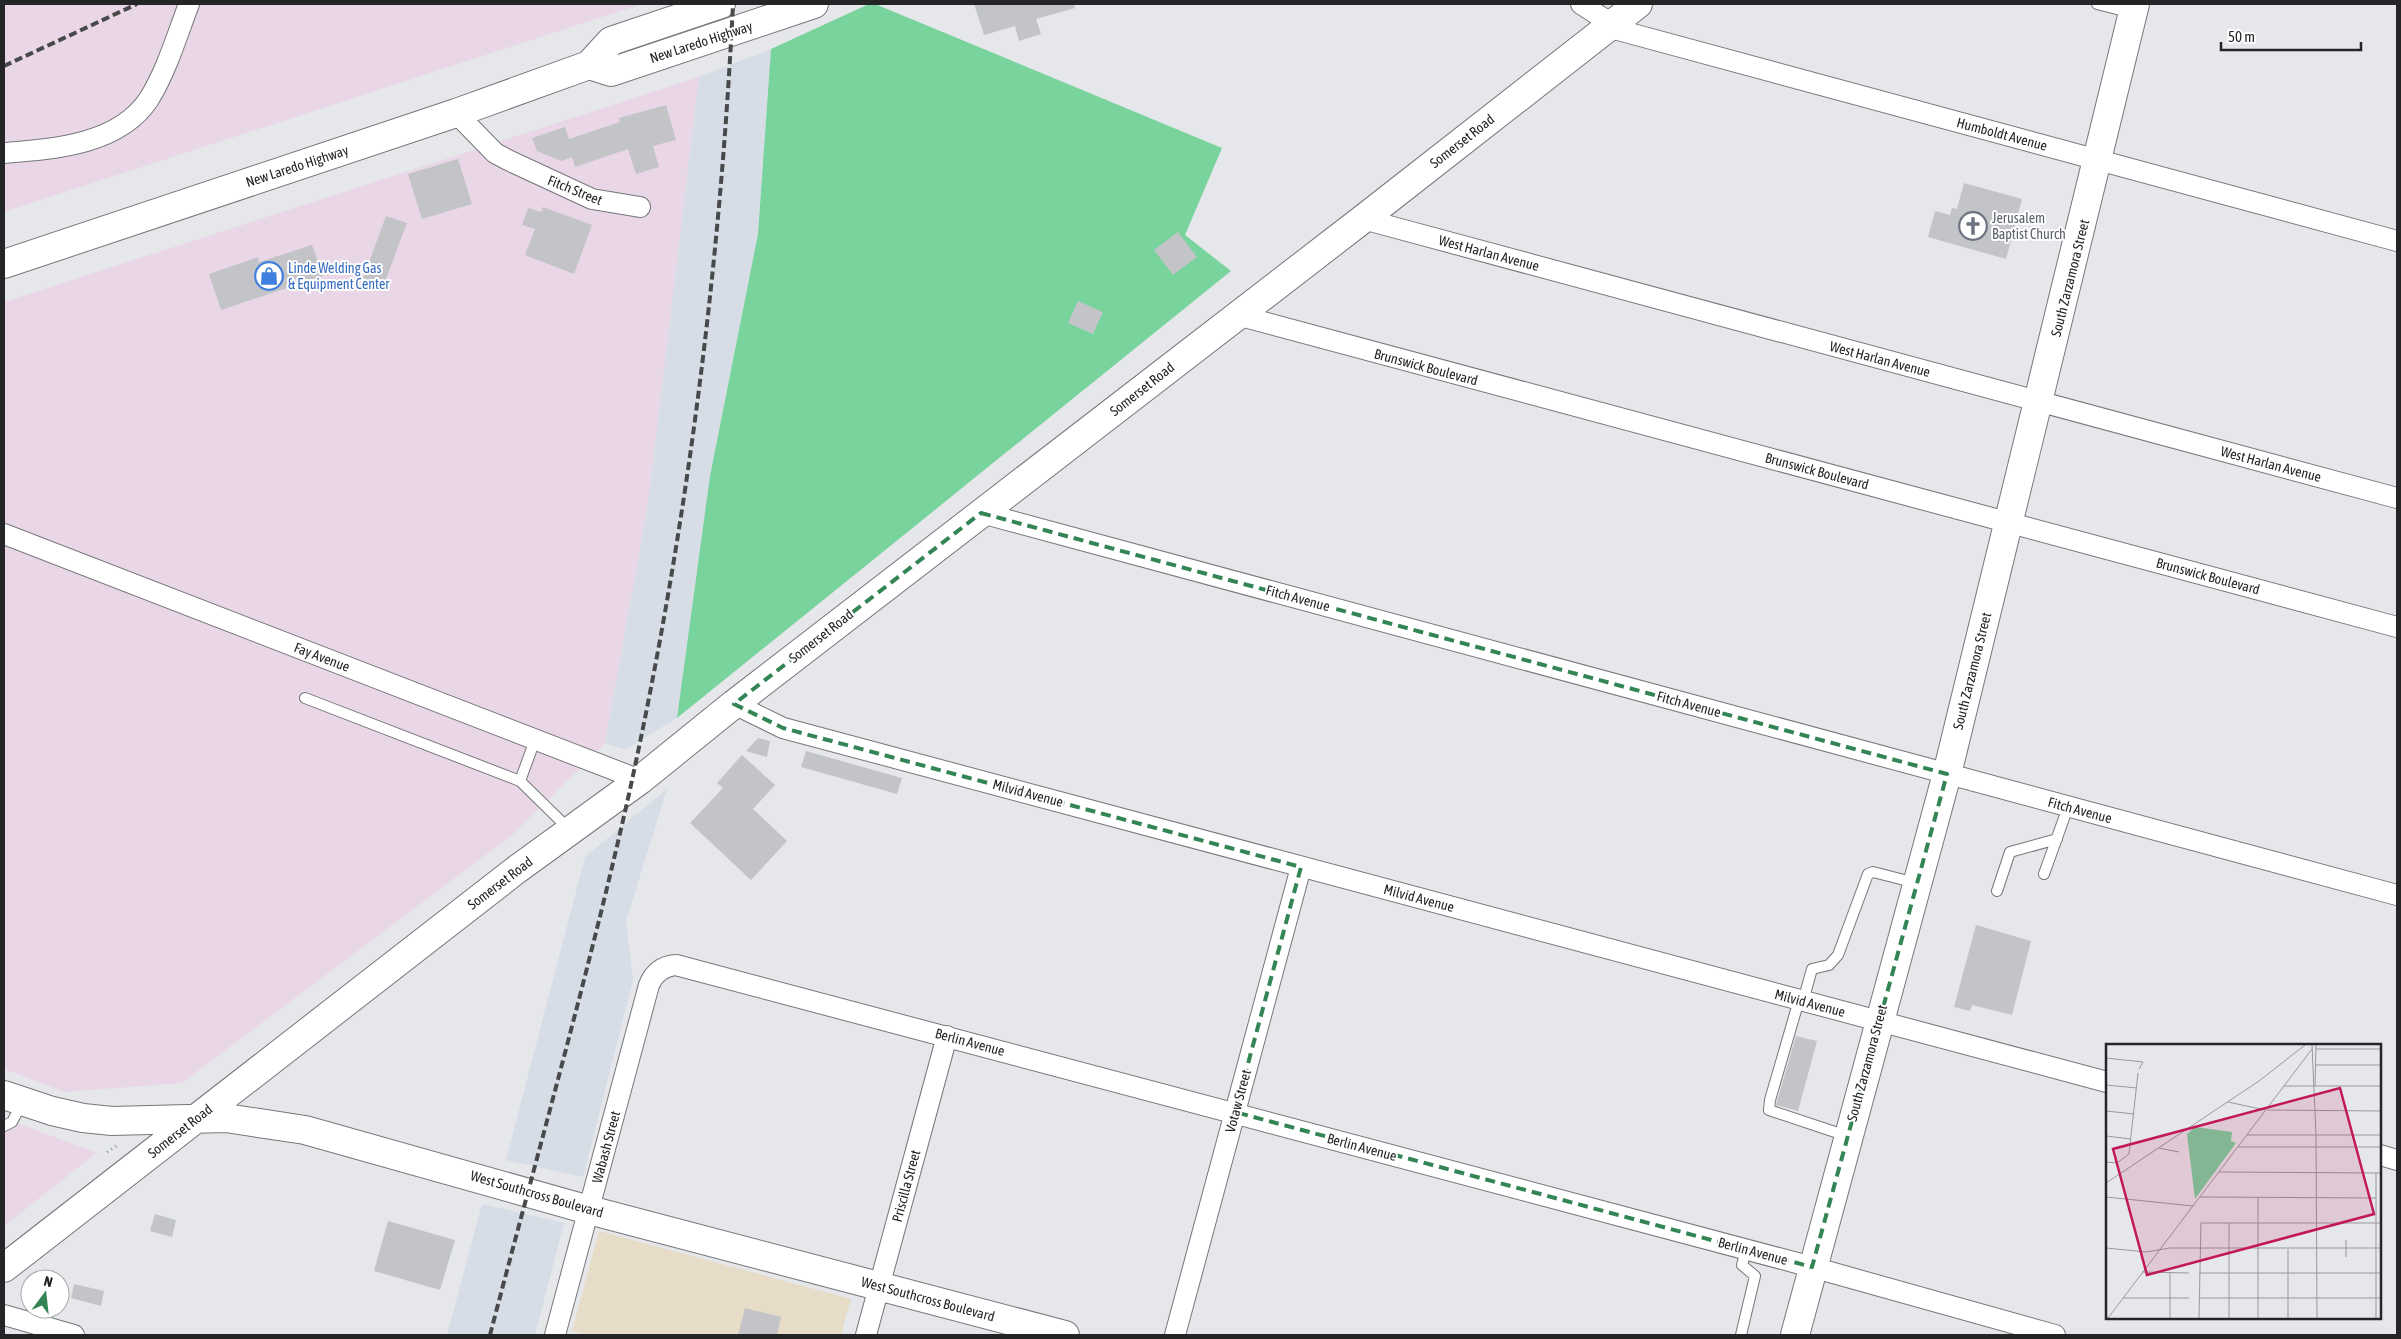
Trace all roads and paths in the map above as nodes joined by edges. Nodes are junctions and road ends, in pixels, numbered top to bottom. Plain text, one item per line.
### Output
1 (189, 4) edge
2 (721, 4) edge
3 (814, 4) edge
4 (1581, 4) edge
5 (1638, 4) edge
6 (2097, 4) edge
7 (2134, 8) edge
8 (1610, 26) junction
9 (589, 64) junction
10 (456, 113) junction
11 (4, 153) edge
12 (2098, 160) junction
13 (640, 207) dead end
14 (1363, 219) junction
15 (2397, 241) edge
16 (4, 264) edge
17 (1237, 315) junction
18 (2039, 402) junction
19 (2397, 498) edge
20 (981, 514) junction
21 (2009, 523) junction
22 (4, 534) edge
23 (2397, 627) edge
24 (305, 698) dead end
25 (734, 704) junction
26 (535, 740) junction
27 (1947, 774) junction
28 (640, 780) junction
29 (520, 781) junction
30 (2068, 807) junction
31 (571, 831) junction
32 (2056, 839) junction
33 (1301, 867) junction
34 (2044, 874) dead end
35 (1916, 883) junction
36 (1997, 891) dead end
37 (2397, 895) edge
38 (667, 965) joint
39 (1801, 1000) junction
40 (1879, 1021) junction
41 (947, 1036) junction
42 (2106, 1082) edge
43 (13, 1098) edge
44 (1235, 1112) junction
45 (198, 1117) junction
46 (4, 1126) edge
47 (1847, 1136) junction
48 (124, 1142) dead end
49 (107, 1152) dead end
50 (2381, 1155) edge
51 (2397, 1160) edge
52 (590, 1210) junction
53 (1746, 1250) junction
54 (1812, 1267) junction
55 (4, 1268) edge
56 (880, 1286) junction
57 (4, 1315) edge
58 (74, 1335) edge
59 (555, 1335) edge
60 (866, 1335) edge
61 (1065, 1335) edge
62 (1175, 1335) edge
63 (1741, 1335) edge
64 (1794, 1335) edge
65 (2055, 1335) edge

1 - 11 street
2 - 9 main road, New Laredo Highway
3 - 9 main road, New Laredo Highway
4 - 8 street, Humboldt Avenue
5 - 8 main road, Somerset Road
6 - 7 lane
7 - 12 main road, South Zarzamora Street
8 - 12 street, Humboldt Avenue
8 - 14 main road, Somerset Road
9 - 10 main road, New Laredo Highway
10 - 13 street, Fitch Street
10 - 16 main road, New Laredo Highway
12 - 15 street, Humboldt Avenue
12 - 18 main road, South Zarzamora Street
14 - 17 main road, Somerset Road
14 - 18 street, West Harlan Avenue
17 - 20 main road, Somerset Road
17 - 21 street, Brunswick Boulevard
18 - 19 street, West Harlan Avenue
18 - 21 main road, South Zarzamora Street
20 - 25 main road, Somerset Road
20 - 27 street, Fitch Avenue
21 - 23 street, Brunswick Boulevard
21 - 27 main road, South Zarzamora Street
22 - 26 street, Fay Avenue
24 - 29 lane
25 - 28 main road, Somerset Road
25 - 33 street, Milvid Avenue
26 - 28 street, Fay Avenue
26 - 29 lane
27 - 30 street, Fitch Avenue
27 - 35 main road, South Zarzamora Street
28 - 31 main road, Somerset Road
29 - 31 lane
30 - 32 lane
30 - 37 street, Fitch Avenue
31 - 45 main road, Somerset Road
32 - 34 lane
32 - 36 lane
33 - 39 street, Milvid Avenue
33 - 44 street, Votaw Street
35 - 39 lane
35 - 40 main road, South Zarzamora Street
38 - 41 street, Berlin Avenue
38 - 52 street, Wabash Street
39 - 40 street, Milvid Avenue
39 - 47 lane
40 - 42 street, Milvid Avenue
40 - 47 main road, South Zarzamora Street
41 - 44 street, Berlin Avenue
41 - 56 street, Priscilla Street
43 - 45 main road, West Southcross Boulevard
43 - 46 lane
44 - 53 street, Berlin Avenue
44 - 62 street, Votaw Street
45 - 52 main road, West Southcross Boulevard
45 - 55 main road, Somerset Road
47 - 54 main road, South Zarzamora Street
48 - 49 path
50 - 51 street
52 - 56 main road, West Southcross Boulevard
52 - 59 street, Wabash Street
53 - 54 street, Berlin Avenue
53 - 63 lane
54 - 64 main road, South Zarzamora Street
54 - 65 street, Berlin Avenue
56 - 60 street, Priscilla Street
56 - 61 main road, West Southcross Boulevard
57 - 58 street

